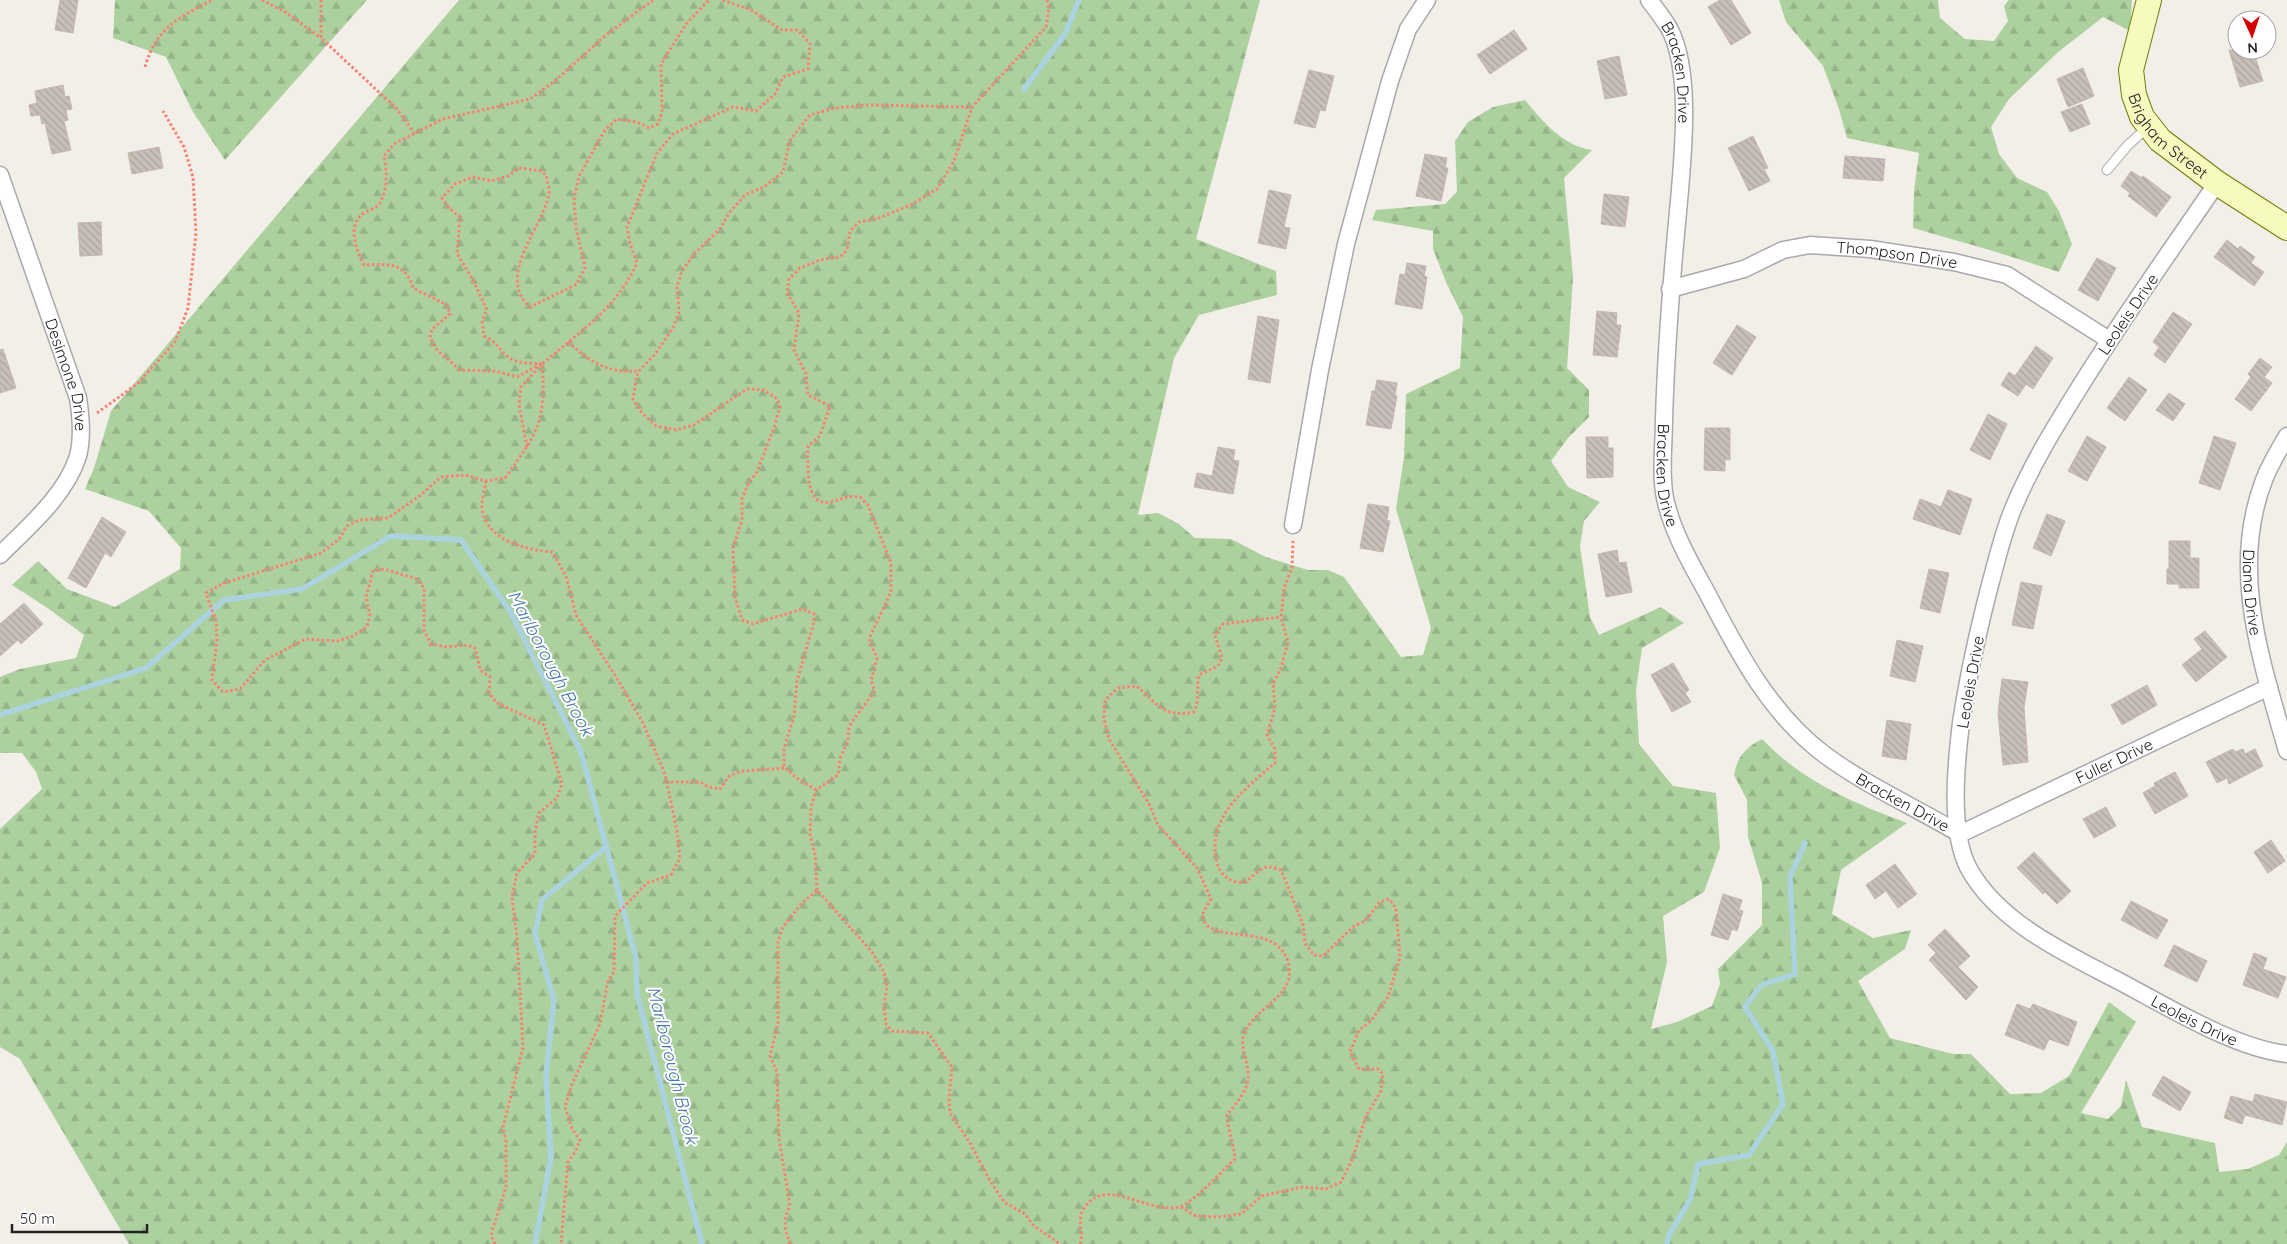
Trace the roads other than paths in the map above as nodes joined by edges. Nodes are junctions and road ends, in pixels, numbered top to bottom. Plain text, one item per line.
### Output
1 (1427, 0) edge
2 (1649, 0) edge
3 (2149, 0) edge
4 (2149, 126) junction
5 (2107, 170) dead end
6 (0, 175) edge
7 (2217, 183) junction
8 (2287, 228) edge
9 (1670, 290) junction
10 (2109, 340) junction
11 (2287, 436) edge
12 (1293, 525) road end
13 (0, 555) edge
14 (2269, 688) junction
15 (2287, 751) edge
16 (1960, 834) junction
17 (2287, 1054) edge

1 - 12 street
2 - 9 street, Bracken Drive
3 - 4 street, Brigham Street
4 - 5 lane
4 - 7 street, Brigham Street
6 - 13 street, Desimone Drive
7 - 8 street, Brigham Street
7 - 10 street, Leoleis Drive
9 - 10 street, Thompson Drive
9 - 16 street, Bracken Drive
10 - 16 street, Leoleis Drive
11 - 14 street, Diana Drive
14 - 15 street, Diana Drive
14 - 16 street, Fuller Drive
16 - 17 street, Leoleis Drive

